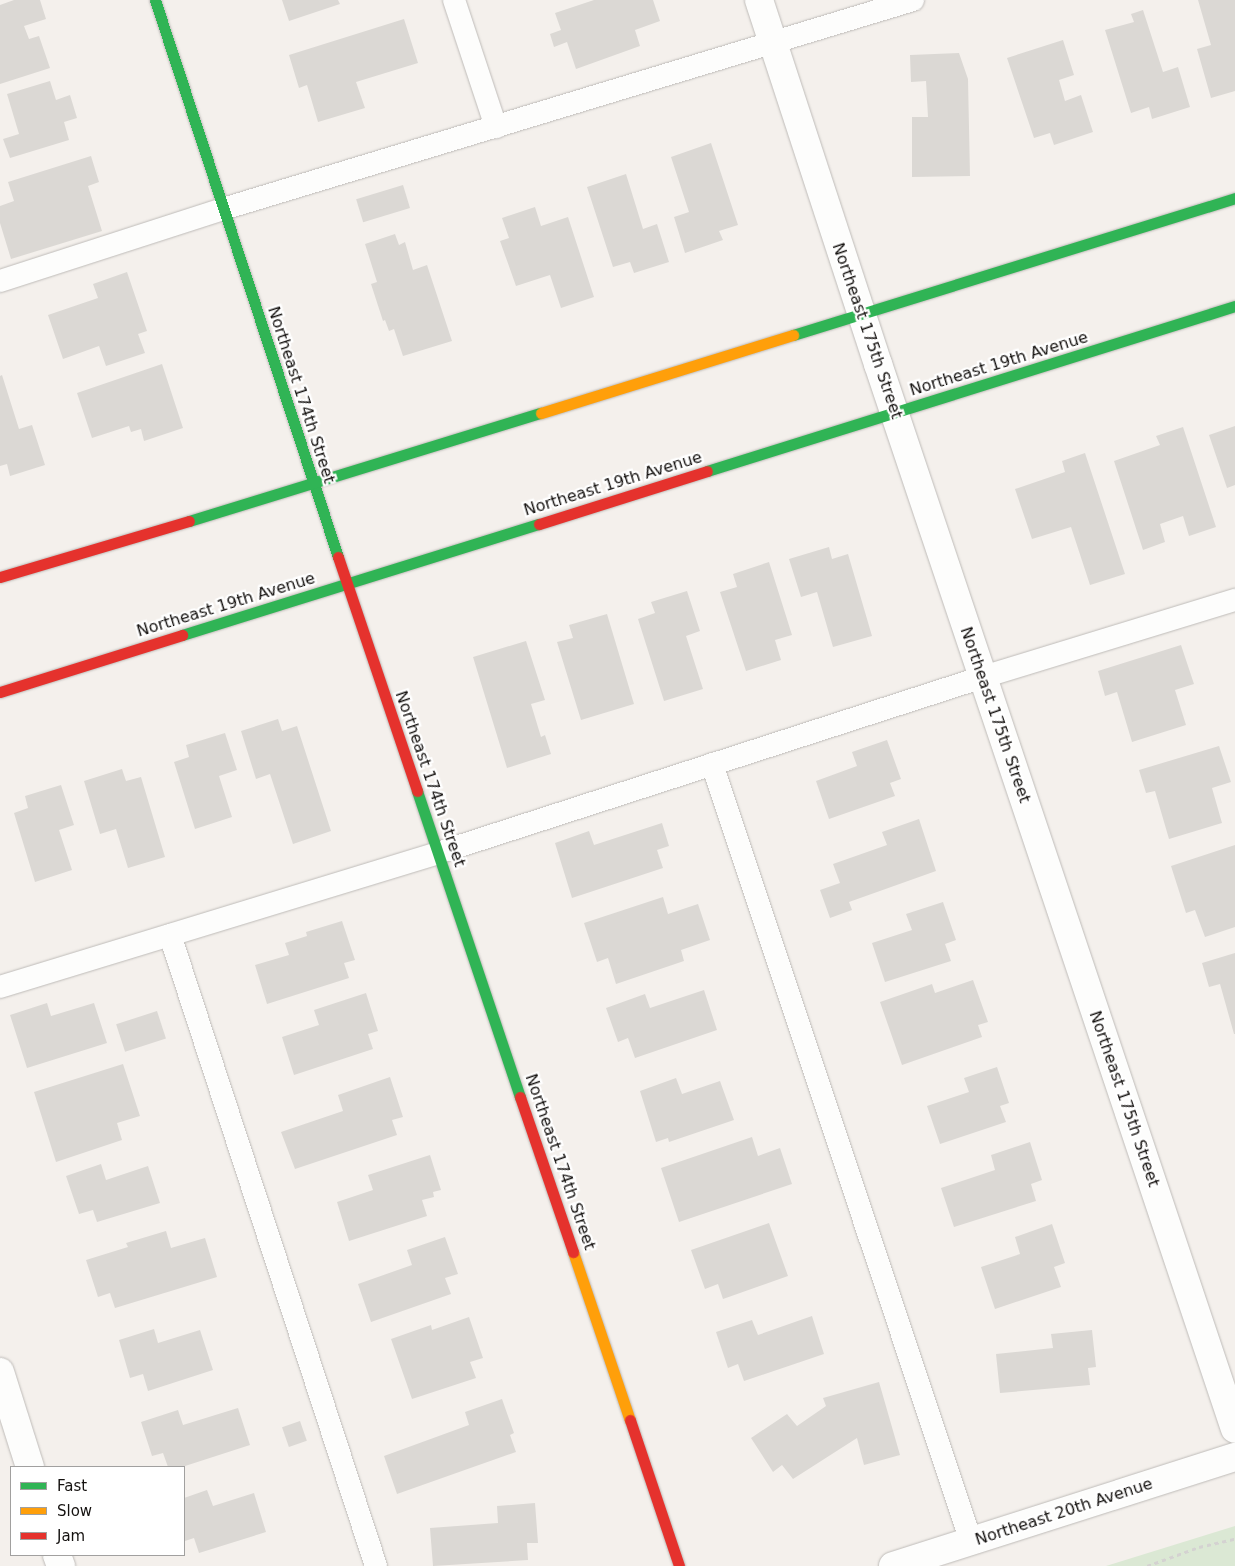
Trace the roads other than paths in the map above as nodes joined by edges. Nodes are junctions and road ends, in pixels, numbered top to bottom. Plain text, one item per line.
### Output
1 (155, 0) edge
2 (454, 0) edge
3 (759, 0) edge
4 (914, 0) edge
5 (773, 44) junction
6 (496, 127) junction
7 (1235, 198) edge
8 (223, 209) junction
9 (0, 281) edge
10 (1235, 306) edge
11 (861, 313) junction
12 (895, 414) junction
13 (313, 484) junction
14 (0, 577) edge
15 (347, 584) junction
16 (1235, 600) edge
17 (983, 677) junction
18 (0, 692) edge
19 (712, 764) junction
20 (438, 852) junction
21 (170, 935) junction
22 (0, 987) edge
23 (0, 1372) edge
24 (1235, 1429) edge
25 (1235, 1457) edge
26 (30, 1466) edge
27 (971, 1541) junction
28 (376, 1566) edge
29 (679, 1566) edge
30 (893, 1566) edge

1 - 8 street, Northeast 174th Street
2 - 6 lane
3 - 5 street, Northeast 175th Street
4 - 5 lane
5 - 6 lane
5 - 11 street, Northeast 175th Street
6 - 8 lane
7 - 11 street
8 - 9 lane
8 - 13 street, Northeast 174th Street
10 - 12 street, Northeast 19th Avenue
11 - 12 street, Northeast 175th Street
11 - 13 street
12 - 15 street, Northeast 19th Avenue
12 - 17 street, Northeast 175th Street
13 - 14 street
13 - 15 street, Northeast 174th Street
15 - 18 street, Northeast 19th Avenue
15 - 20 street, Northeast 174th Street
16 - 17 lane
17 - 19 lane
17 - 24 street, Northeast 175th Street
19 - 20 lane
19 - 27 lane
20 - 21 lane
20 - 29 street, Northeast 174th Street
21 - 22 lane
21 - 28 lane
23 - 26 street
25 - 27 street, Northeast 20th Avenue
27 - 30 street, Northeast 20th Avenue

